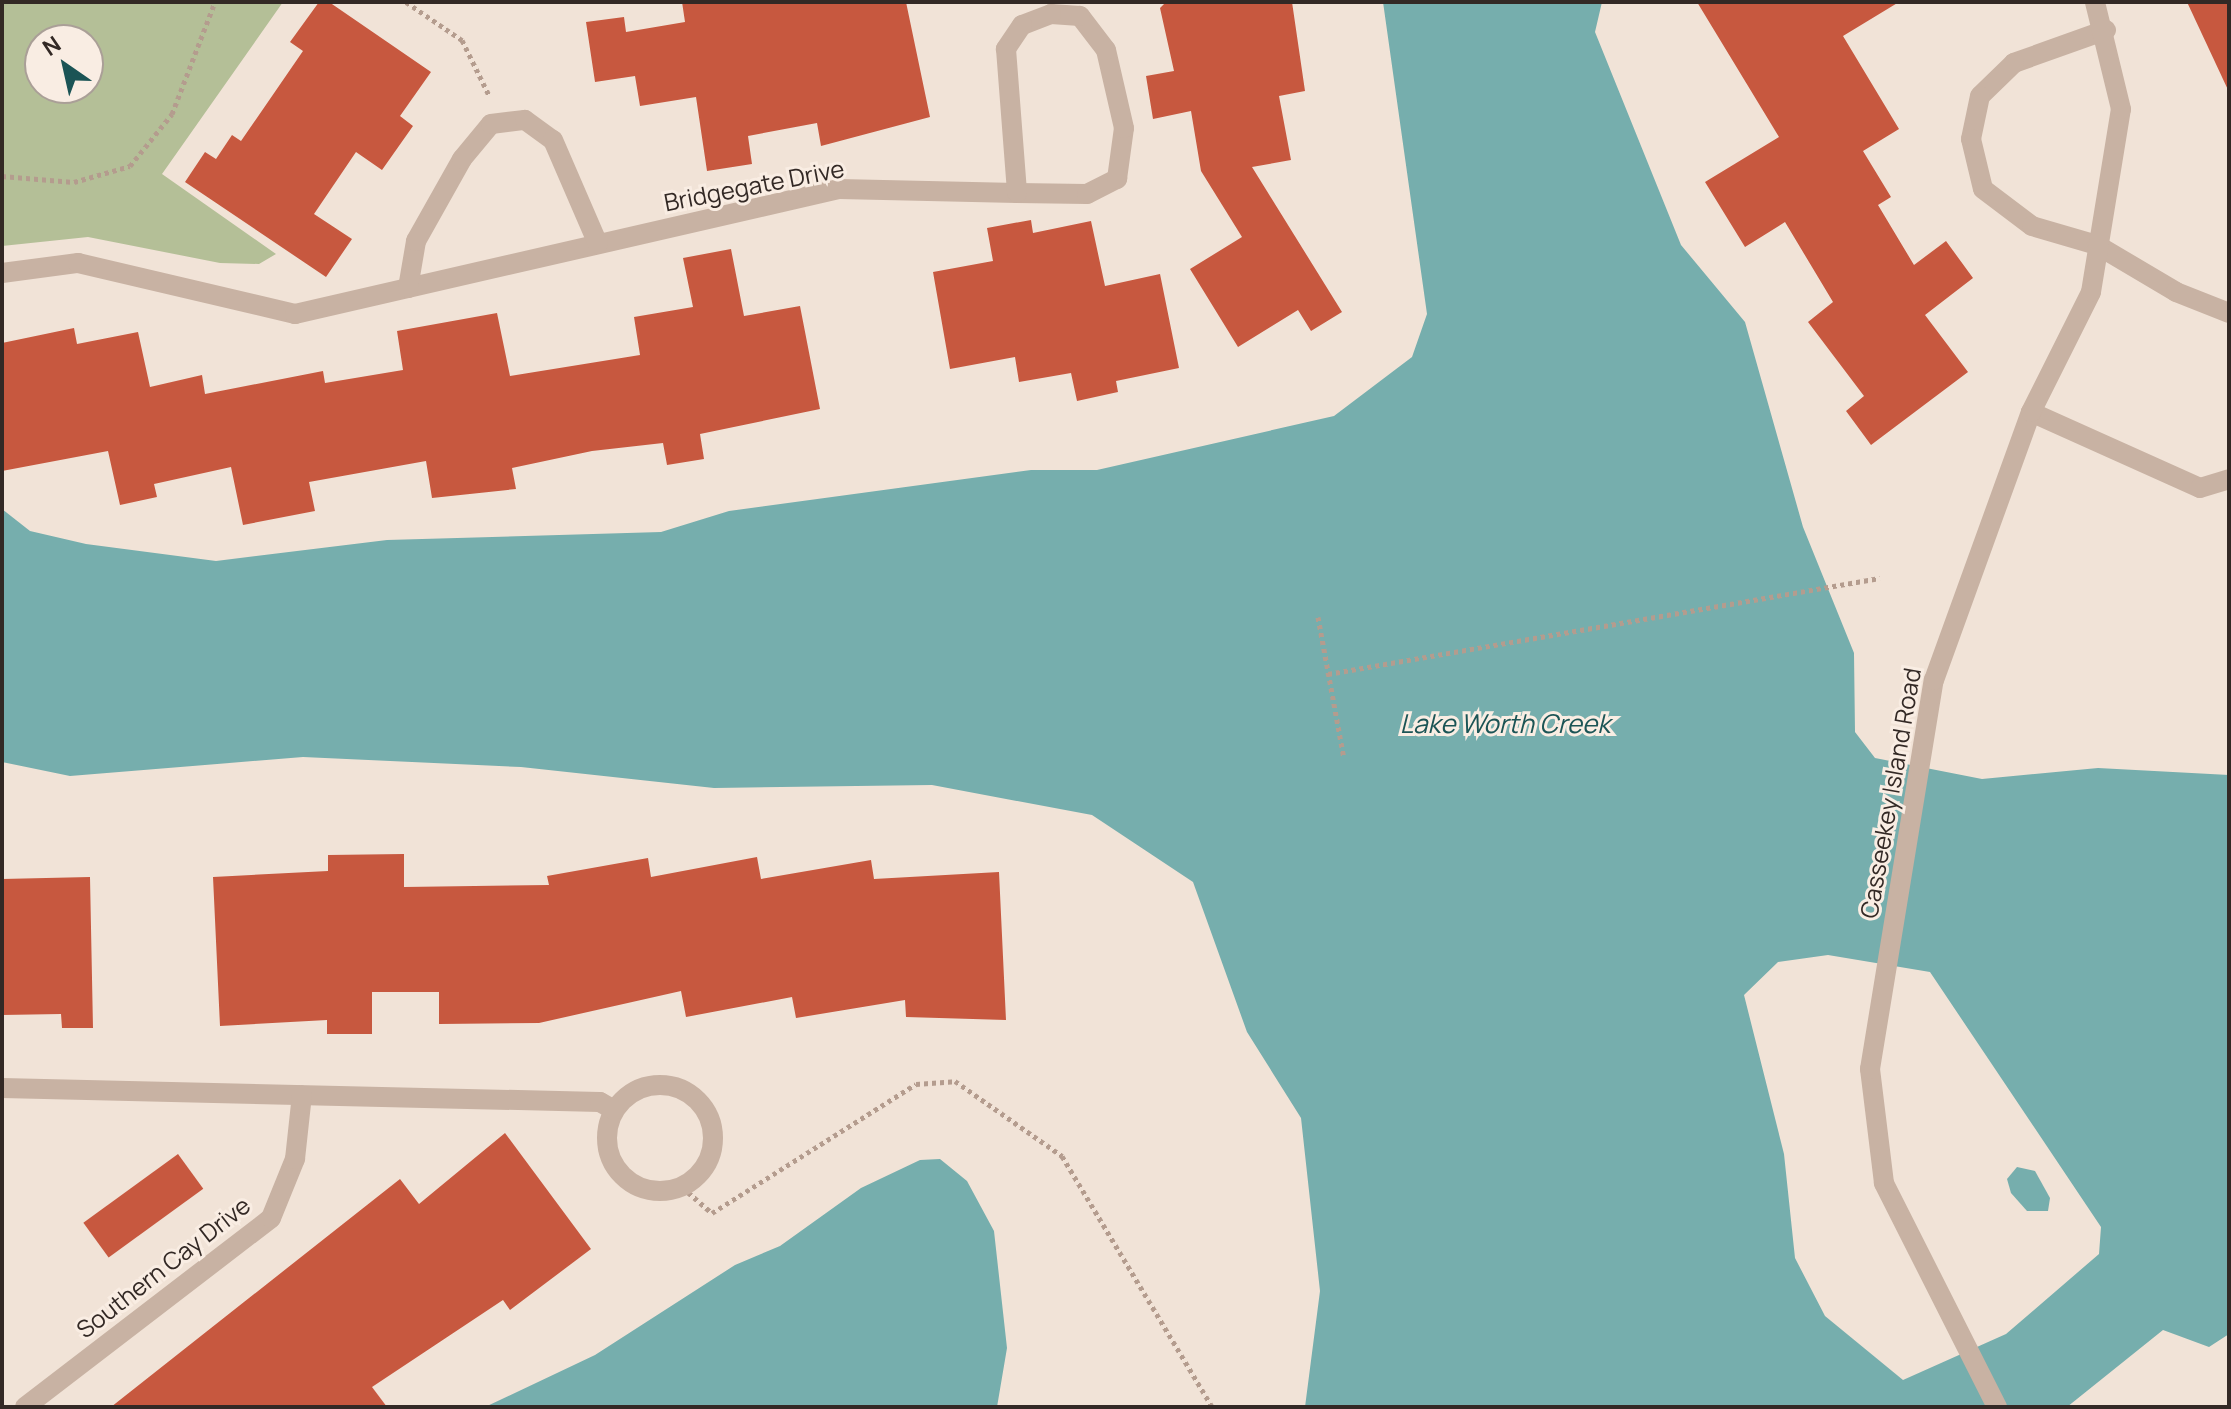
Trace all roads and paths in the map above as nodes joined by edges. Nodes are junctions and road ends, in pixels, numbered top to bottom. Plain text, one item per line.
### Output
1 (215, 2) edge
2 (406, 2) edge
3 (2095, 2) edge
4 (2106, 30) junction
5 (491, 124) junction
6 (2, 176) edge
7 (1017, 193) junction
8 (598, 244) junction
9 (2097, 245) junction
10 (2, 273) edge
11 (408, 288) junction
12 (2229, 313) edge
13 (2031, 412) junction
14 (2229, 479) edge
15 (1880, 578) dead end
16 (1318, 617) dead end
17 (1328, 674) junction
18 (1344, 758) dead end
19 (2, 1088) edge
20 (302, 1095) junction
21 (614, 1110) junction
22 (682, 1187) junction
23 (25, 1407) edge
24 (1212, 1407) edge
25 (1997, 1407) edge

1 - 6 path
2 - 5 path
3 - 4 street, Casseekey Island Road
4 - 9 street, Casseekey Island Road
4 - 9 street
5 - 8 street
5 - 11 street
7 - 7 street, Bridgegate Drive
7 - 8 street, Bridgegate Drive
8 - 11 street, Bridgegate Drive
9 - 12 street
9 - 13 street, Casseekey Island Road
10 - 11 street, Bridgegate Drive
13 - 14 street
13 - 25 street, Casseekey Island Road
15 - 17 path
16 - 17 path
17 - 18 path
19 - 20 street
20 - 21 street
20 - 23 street, Southern Cay Drive
21 - 22 street
21 - 22 street
22 - 24 path

